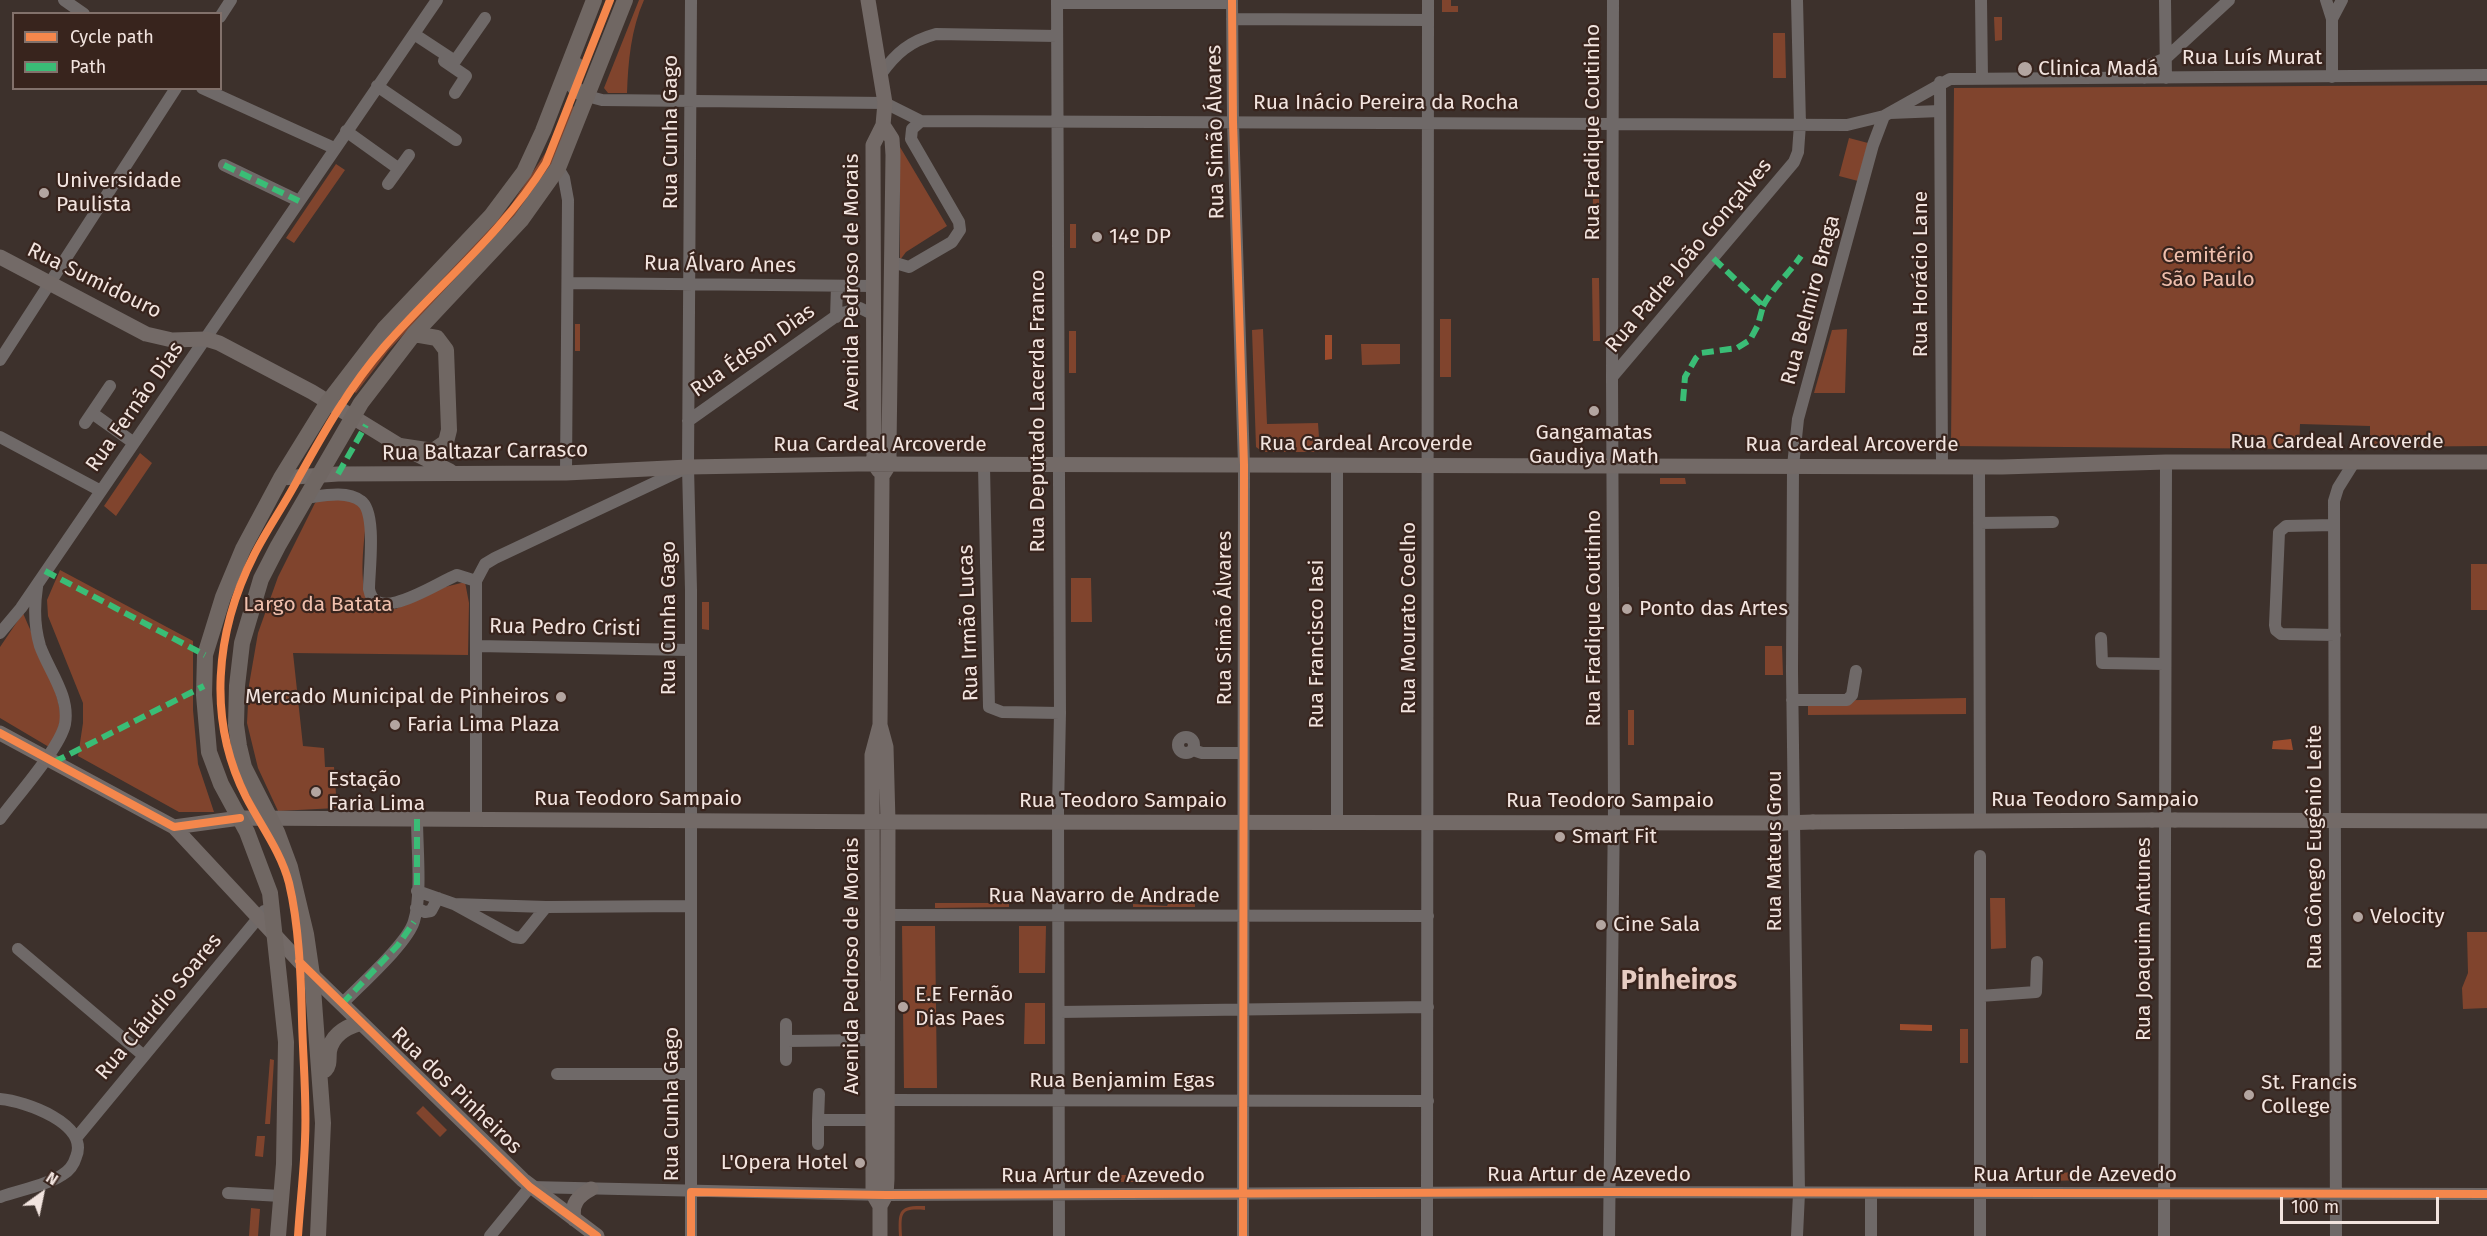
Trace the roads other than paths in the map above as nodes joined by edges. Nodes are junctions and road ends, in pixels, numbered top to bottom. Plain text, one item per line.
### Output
1 (64, 0) edge
2 (231, 0) edge
3 (594, 0) edge
4 (601, 0) edge
5 (625, 0) edge
6 (691, 0) edge
7 (868, 0) edge
8 (1428, 0) edge
9 (1613, 0) edge
10 (1797, 0) edge
11 (1981, 0) edge
12 (2165, 0) edge
13 (2229, 0) edge
14 (2326, 0) edge
15 (2342, 0) edge
16 (1057, 1) edge
17 (432, 2) edge
18 (1232, 2) edge
19 (81, 12) edge
20 (222, 14) edge
21 (485, 18) dead end
22 (1232, 19) junction
23 (2332, 19) junction
24 (1428, 20) junction
25 (412, 36) junction
26 (1057, 36) junction
27 (2166, 58) junction
28 (2149, 65) junction
29 (881, 74) junction
30 (2487, 75) edge
31 (2332, 77) junction
32 (1982, 78) junction
33 (2144, 78) junction
34 (2166, 78) junction
35 (2103, 79) junction
36 (1940, 82) junction
37 (377, 86) junction
38 (175, 90) edge
39 (206, 90) edge
40 (455, 93) dead end
41 (588, 96) junction
42 (691, 100) junction
43 (885, 103) junction
44 (1940, 111) junction
45 (1887, 115) junction
46 (921, 121) junction
47 (1233, 122) junction
48 (1057, 123) junction
49 (1429, 123) junction
50 (1859, 123) junction
51 (1613, 124) junction
52 (1800, 124) junction
53 (883, 125) junction
54 (346, 131) junction
55 (892, 139) junction
56 (456, 140) dead end
57 (873, 145) junction
58 (914, 146) junction
59 (1873, 146) junction
60 (334, 148) junction
61 (409, 155) dead end
62 (224, 165) dead end
63 (399, 168) junction
64 (558, 168) junction
65 (388, 184) dead end
66 (299, 201) junction
67 (0, 257) edge
68 (892, 262) junction
69 (568, 283) junction
70 (48, 284) junction
71 (690, 284) junction
72 (837, 286) junction
73 (873, 286) junction
74 (874, 315) junction
75 (836, 317) junction
76 (414, 334) junction
77 (206, 339) junction
78 (0, 360) edge
79 (1612, 377) junction
80 (110, 386) dead end
81 (328, 402) junction
82 (352, 416) junction
83 (688, 421) junction
84 (0, 437) edge
85 (134, 443) junction
86 (400, 446) junction
87 (2166, 462) junction
88 (2487, 462) edge
89 (2353, 464) junction
90 (1058, 465) junction
91 (1244, 465) junction
92 (1614, 465) junction
93 (984, 466) junction
94 (1337, 466) junction
95 (1428, 466) junction
96 (1793, 466) junction
97 (1942, 466) junction
98 (688, 467) junction
99 (1979, 467) junction
100 (882, 468) junction
101 (453, 473) junction
102 (566, 473) junction
103 (318, 476) junction
104 (282, 478) junction
105 (101, 491) junction
106 (305, 498) junction
107 (2053, 522) dead end
108 (1979, 523) junction
109 (2334, 525) junction
110 (476, 581) junction
111 (38, 583) junction
112 (0, 633) edge
113 (2335, 635) junction
114 (2101, 638) dead end
115 (477, 646) junction
116 (689, 650) junction
117 (2164, 664) junction
118 (1856, 671) dead end
119 (1792, 700) junction
120 (1060, 713) junction
121 (0, 733) edge
122 (1193, 750) dead end
123 (1243, 753) junction
124 (45, 758) junction
125 (240, 818) junction
126 (270, 818) junction
127 (0, 819) edge
128 (417, 819) junction
129 (476, 819) junction
130 (2335, 820) junction
131 (690, 821) junction
132 (1243, 821) junction
133 (1337, 821) junction
134 (1428, 821) junction
135 (1614, 821) junction
136 (2487, 821) edge
137 (881, 822) junction
138 (1058, 822) junction
139 (1980, 822) junction
140 (174, 827) junction
141 (1980, 856) dead end
142 (417, 891) junction
143 (438, 898) junction
144 (271, 903) junction
145 (454, 904) junction
146 (690, 906) junction
147 (546, 907) junction
148 (416, 908) junction
149 (888, 915) junction
150 (259, 916) junction
151 (1059, 916) junction
152 (1243, 916) junction
153 (1428, 916) junction
154 (275, 933) junction
155 (18, 949) dead end
156 (2037, 962) dead end
157 (312, 975) junction
158 (1980, 996) junction
159 (342, 1004) junction
160 (1428, 1007) junction
161 (1243, 1008) junction
162 (1059, 1012) junction
163 (360, 1023) junction
164 (786, 1024) dead end
165 (873, 1040) junction
166 (786, 1041) junction
167 (144, 1056) junction
168 (786, 1060) dead end
169 (556, 1074) dead end
170 (691, 1074) junction
171 (321, 1075) junction
172 (819, 1094) dead end
173 (0, 1099) edge
174 (888, 1100) junction
175 (1059, 1101) junction
176 (1428, 1101) junction
177 (1245, 1102) junction
178 (818, 1120) junction
179 (873, 1120) junction
180 (77, 1137) junction
181 (818, 1144) dead end
182 (530, 1187) junction
183 (591, 1189) junction
184 (691, 1192) junction
185 (1609, 1192) junction
186 (228, 1193) dead end
187 (1428, 1193) junction
188 (1871, 1193) junction
189 (2164, 1193) junction
190 (1244, 1194) junction
191 (1799, 1194) junction
192 (1981, 1194) junction
193 (2336, 1194) junction
194 (2487, 1194) edge
195 (1058, 1195) junction
196 (281, 1196) junction
197 (0, 1197) edge
198 (880, 1198) junction
199 (574, 1219) junction
200 (280, 1231) edge
201 (318, 1236) edge
202 (490, 1236) edge
203 (597, 1236) edge
204 (691, 1236) edge
205 (880, 1236) edge
206 (1059, 1236) edge
207 (1243, 1236) edge
208 (1427, 1236) edge
209 (1609, 1236) edge
210 (1797, 1236) edge
211 (1871, 1236) edge
212 (1980, 1236) edge
213 (2164, 1236) edge
214 (2336, 1236) edge

1 - 19 street
2 - 20 street
3 - 81 highway
4 - 41 highway
5 - 41 highway
6 - 42 street, Rua Cunha Gago
7 - 29 main road, Avenida Pedroso de Morais
8 - 24 street, Rua Mourato Coelho
9 - 51 street, Rua Fradique Coutinho
10 - 52 street, Rua Padre João Gonçalves
11 - 32 street
12 - 27 street
13 - 27 street
14 - 23 street
15 - 23 street
16 - 18 street
16 - 26 street, Rua Deputado Lacerda Franco
17 - 25 street, Rua Fernão Dias
18 - 22 street, Rua Simão Álvares
21 - 25 street
22 - 24 street
22 - 47 street, Rua Simão Álvares
23 - 31 street
24 - 49 street, Rua Mourato Coelho
25 - 37 street, Rua Fernão Dias
25 - 40 street
26 - 29 street
26 - 48 street, Rua Deputado Lacerda Franco
27 - 28 street
27 - 34 street
28 - 33 street
28 - 35 street
29 - 43 main road, Avenida Pedroso de Morais
30 - 31 street, Rua Luís Murat
31 - 34 street, Rua Luís Murat
32 - 35 street, Rua Luís Murat
32 - 36 street, Rua Inácio Pereira da Rocha
33 - 34 street, Rua Luís Murat
33 - 35 street, Rua Luís Murat
36 - 44 street, Rua Horácio Lane
36 - 45 street, Rua Inácio Pereira da Rocha
37 - 54 street, Rua Fernão Dias
37 - 56 street
38 - 70 street
39 - 60 street
41 - 42 street
41 - 64 highway
42 - 43 street
42 - 71 street, Rua Cunha Gago
43 - 46 street, Rua Inácio Pereira da Rocha
43 - 53 main road, Avenida Pedroso de Morais
44 - 45 street, Rua Inácio Pereira da Rocha
44 - 97 street, Rua Horácio Lane
45 - 50 street, Rua Inácio Pereira da Rocha
45 - 59 street, Rua Belmiro Braga
46 - 48 street, Rua Inácio Pereira da Rocha
46 - 58 street
47 - 48 street, Rua Inácio Pereira da Rocha
47 - 49 street, Rua Inácio Pereira da Rocha
47 - 91 street, Rua Simão Álvares
48 - 90 street, Rua Deputado Lacerda Franco
49 - 51 street, Rua Inácio Pereira da Rocha
49 - 95 street, Rua Mourato Coelho
50 - 52 street, Rua Inácio Pereira da Rocha
50 - 59 street
51 - 52 street, Rua Inácio Pereira da Rocha
51 - 79 street, Rua Fradique Coutinho
52 - 79 street, Rua Padre João Gonçalves
53 - 55 main road, Avenida Pedroso de Morais
53 - 57 main road, Avenida Pedroso de Morais
54 - 60 street, Rua Fernão Dias
54 - 63 street
55 - 57 street
55 - 58 street
55 - 68 main road, Avenida Pedroso de Morais
57 - 73 main road, Avenida Pedroso de Morais
58 - 68 street
59 - 96 street, Rua Belmiro Braga
60 - 66 street, Rua Fernão Dias
61 - 63 street
62 - 66 street
63 - 65 street
64 - 69 street
64 - 76 highway
66 - 77 street, Rua Fernão Dias
67 - 70 main road, Rua Sumidouro
68 - 100 main road, Avenida Pedroso de Morais
69 - 71 street, Rua Álvaro Anes
69 - 102 street
70 - 77 main road, Rua Sumidouro
70 - 78 street
71 - 72 street, Rua Álvaro Anes
71 - 83 street, Rua Cunha Gago
72 - 73 street, Rua Álvaro Anes
72 - 75 street
73 - 74 main road, Avenida Pedroso de Morais
74 - 75 street, Rua Édson Dias
74 - 100 main road, Avenida Pedroso de Morais
75 - 83 street, Rua Édson Dias
76 - 82 highway
76 - 86 highway
77 - 81 main road
77 - 85 street, Rua Fernão Dias
79 - 92 street, Rua Fradique Coutinho
80 - 85 street
81 - 82 main road
81 - 104 highway
82 - 86 main road
82 - 103 highway
83 - 98 street, Rua Cunha Gago
84 - 105 street
85 - 105 street, Rua Fernão Dias
86 - 101 main road
87 - 89 main road, Rua Cardeal Arcoverde
87 - 99 main road, Rua Cardeal Arcoverde
87 - 117 street, Rua Joaquim Antunes
88 - 89 main road, Rua Cardeal Arcoverde
89 - 109 street, Rua Cônego Eugênio Leite
90 - 91 main road, Rua Cardeal Arcoverde
90 - 93 main road, Rua Cardeal Arcoverde
90 - 120 street, Rua Deputado Lacerda Franco
91 - 94 main road, Rua Cardeal Arcoverde
91 - 123 street, Rua Simão Álvares
92 - 95 main road, Rua Cardeal Arcoverde
92 - 96 main road, Rua Cardeal Arcoverde
92 - 135 street, Rua Fradique Coutinho
93 - 100 main road, Rua Cardeal Arcoverde
93 - 120 street, Rua Irmão Lucas
94 - 95 main road, Rua Cardeal Arcoverde
94 - 133 street, Rua Francisco Iasi
95 - 134 street, Rua Mourato Coelho
96 - 97 main road, Rua Cardeal Arcoverde
96 - 119 street, Rua Mateus Grou
97 - 99 main road, Rua Cardeal Arcoverde
98 - 100 main road, Rua Cardeal Arcoverde
98 - 102 main road, Rua Baltazar Carrasco
98 - 110 street, Rua Cardeal Arcoverde
98 - 116 street, Rua Cunha Gago
99 - 108 street
100 - 137 main road, Avenida Pedroso de Morais
101 - 102 main road, Rua Baltazar Carrasco
101 - 103 main road, Rua Baltazar Carrasco
103 - 104 main road, Rua Baltazar Carrasco
103 - 106 highway
104 - 125 highway
105 - 111 street, Rua Fernão Dias
106 - 110 street
106 - 126 highway
107 - 108 street
108 - 139 street
109 - 113 street, Rua Cônego Eugênio Leite
109 - 113 street
110 - 115 street
111 - 112 street, Rua Fernão Dias
111 - 124 street
113 - 130 street, Rua Cônego Eugênio Leite
114 - 117 street
115 - 116 street, Rua Pedro Cristi
115 - 129 street
116 - 131 street, Rua Cunha Gago
117 - 189 street, Rua Joaquim Antunes
118 - 119 street
119 - 191 street, Rua Mateus Grou
120 - 138 street, Rua Deputado Lacerda Franco
121 - 124 main road
122 - 123 street
123 - 132 street, Rua Simão Álvares
124 - 127 street
124 - 140 main road
125 - 126 main road, Rua Teodoro Sampaio
125 - 140 main road, Rua Teodoro Sampaio
125 - 144 highway
126 - 128 main road, Rua Teodoro Sampaio
126 - 157 highway
128 - 129 main road, Rua Teodoro Sampaio
128 - 142 street
129 - 131 main road, Rua Teodoro Sampaio
130 - 136 main road, Rua Teodoro Sampaio
130 - 139 main road, Rua Teodoro Sampaio, bridge
130 - 193 street, Rua Cônego Eugênio Leite
131 - 137 main road, Rua Teodoro Sampaio
131 - 146 street, Rua Cunha Gago
132 - 133 main road, Rua Teodoro Sampaio
132 - 138 main road, Rua Teodoro Sampaio
132 - 152 street, Rua Simão Álvares
133 - 134 main road, Rua Teodoro Sampaio
134 - 135 main road, Rua Teodoro Sampaio
134 - 153 street, Rua Mourato Coelho
135 - 139 main road, Rua Teodoro Sampaio, bridge
135 - 185 street, Rua Fradique Coutinho
137 - 138 main road, Rua Teodoro Sampaio
137 - 149 main road, Avenida Pedroso de Morais
137 - 165 main road, Avenida Pedroso de Morais
138 - 151 street, Rua Deputado Lacerda Franco
140 - 150 main road, Rua dos Pinheiros
141 - 158 street
142 - 143 street
142 - 148 street
143 - 145 street
143 - 148 street
144 - 150 street, Rua Cláudio Soares
144 - 154 highway
145 - 147 street
145 - 147 street
146 - 147 street
146 - 170 street, Rua Cunha Gago
148 - 159 street
149 - 151 street, Rua Navarro de Andrade
149 - 174 main road, Avenida Pedroso de Morais
150 - 154 main road, Rua dos Pinheiros
150 - 167 street, Rua Cláudio Soares
151 - 152 street, Rua Navarro de Andrade
151 - 162 street, Rua Deputado Lacerda Franco
152 - 153 street, Rua Navarro de Andrade
152 - 161 street, Rua Simão Álvares
153 - 160 street, Rua Mourato Coelho
154 - 157 main road, Rua dos Pinheiros
154 - 196 highway
155 - 167 street
156 - 158 street
157 - 159 main road, Rua dos Pinheiros
157 - 171 highway
158 - 192 street
159 - 163 main road, Rua dos Pinheiros
160 - 161 street
160 - 176 street, Rua Mourato Coelho
161 - 162 street
161 - 177 street, Rua Simão Álvares
162 - 175 street, Rua Deputado Lacerda Franco
163 - 171 highway
163 - 182 main road, Rua dos Pinheiros
164 - 166 street
165 - 166 street
165 - 179 main road, Avenida Pedroso de Morais
166 - 168 street
167 - 180 street, Rua Cláudio Soares
169 - 170 street
170 - 184 street, Rua Cunha Gago
171 - 201 highway
172 - 178 street
173 - 180 street
174 - 175 street, Rua Benjamim Egas
174 - 198 main road, Avenida Pedroso de Morais
175 - 177 street, Rua Benjamim Egas
175 - 195 street, Rua Deputado Lacerda Franco
176 - 177 street, Rua Benjamim Egas
176 - 187 street, Rua Mourato Coelho
177 - 190 street, Rua Simão Álvares
178 - 179 street
178 - 181 street
179 - 198 main road, Avenida Pedroso de Morais
180 - 197 street
182 - 183 street, Rua Artur de Azevedo
182 - 199 main road, Rua dos Pinheiros
182 - 202 street
183 - 184 street, Rua Artur de Azevedo
183 - 199 main road
184 - 198 street, Rua Artur de Azevedo
184 - 204 street, Rua Cunha Gago
185 - 187 street, Rua Artur de Azevedo
185 - 191 street, Rua Artur de Azevedo
185 - 209 street, Rua Fradique Coutinho
186 - 196 street
187 - 190 street, Rua Artur de Azevedo
187 - 208 street, Rua Mourato Coelho
188 - 191 street, Rua Artur de Azevedo
188 - 192 street, Rua Artur de Azevedo
188 - 211 street
189 - 192 street, Rua Artur de Azevedo
189 - 193 street, Rua Artur de Azevedo
189 - 213 street, Rua Joaquim Antunes
190 - 195 street, Rua Artur de Azevedo
190 - 207 street, Rua Simão Álvares
191 - 210 street, Rua Mateus Grou
192 - 212 street
193 - 194 street, Rua Artur de Azevedo
193 - 214 street, Rua Cônego Eugênio Leite
195 - 198 street, Rua Artur de Azevedo
195 - 206 street, Rua Deputado Lacerda Franco
196 - 200 highway
198 - 205 main road, Avenida Pedroso de Morais
199 - 203 main road, Rua dos Pinheiros

